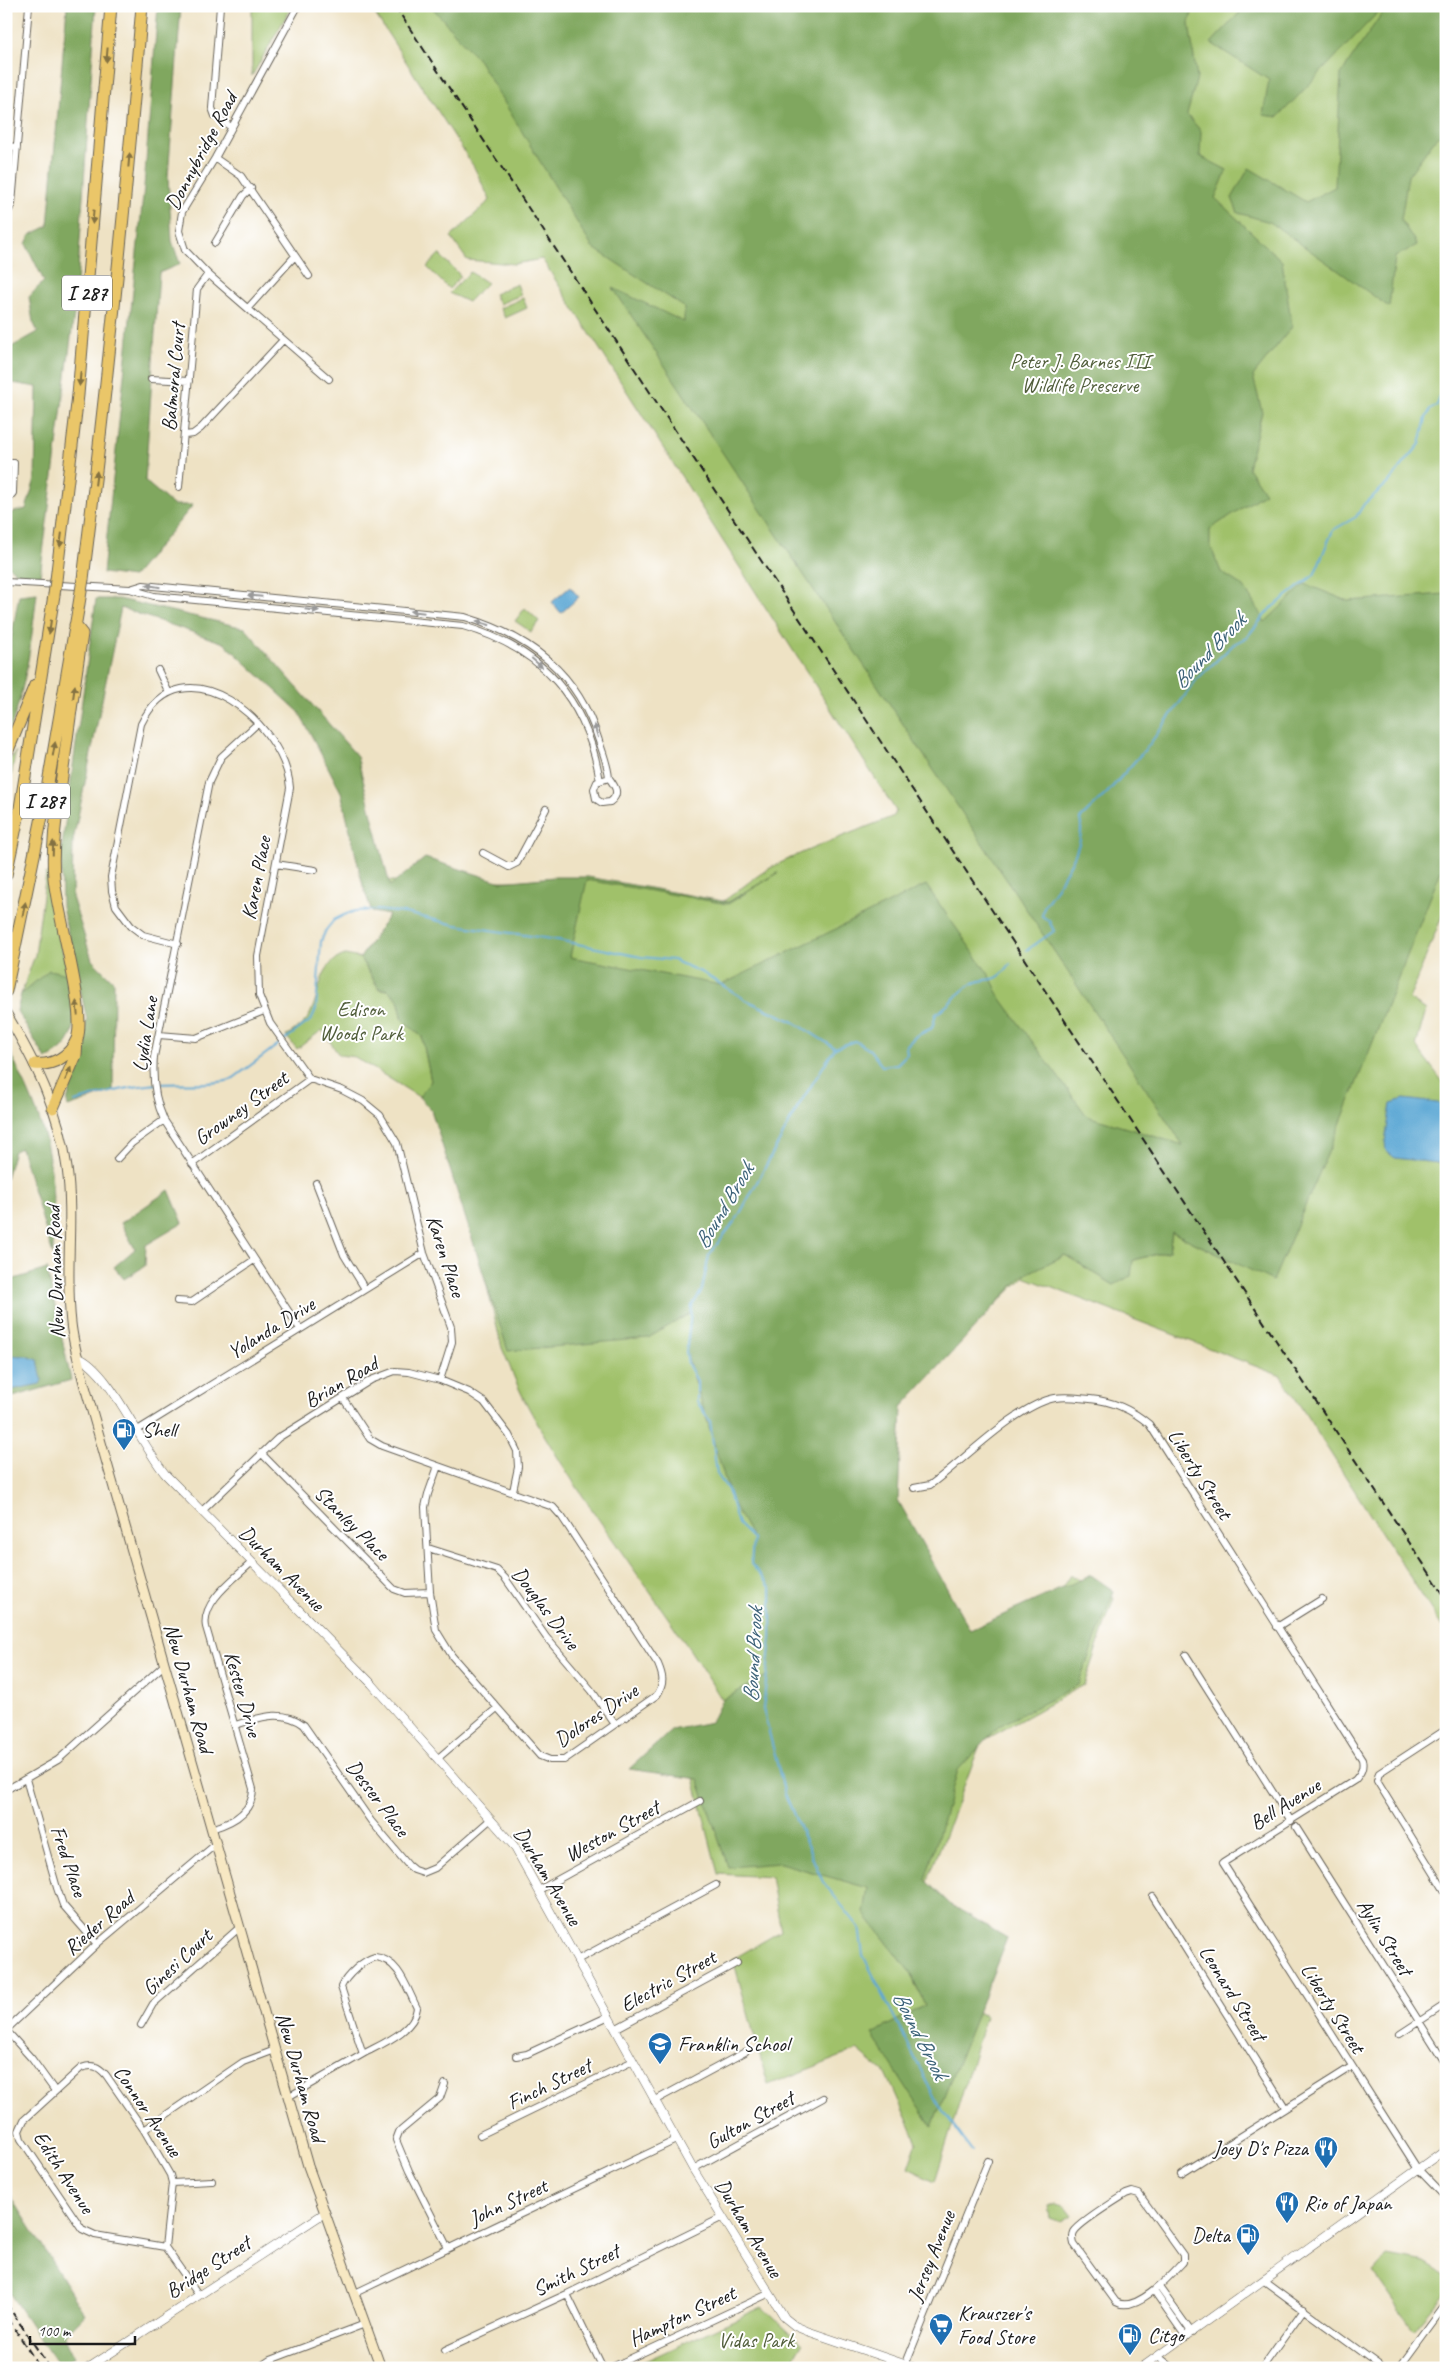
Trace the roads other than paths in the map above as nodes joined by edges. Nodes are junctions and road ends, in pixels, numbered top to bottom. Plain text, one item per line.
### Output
1 (29, 6) edge
2 (111, 6) edge
3 (142, 6) edge
4 (220, 6) edge
5 (298, 6) edge
6 (231, 127) junction
7 (6, 146) edge
8 (17, 147) junction
9 (215, 158) junction
10 (251, 188) junction
11 (6, 216) edge
12 (215, 243) dead end
13 (295, 256) junction
14 (208, 274) junction
15 (309, 276) dead end
16 (248, 308) junction
17 (283, 340) junction
18 (151, 379) dead end
19 (329, 379) dead end
20 (189, 381) junction
21 (185, 435) junction
22 (6, 463) edge
23 (179, 487) dead end
24 (6, 501) edge
25 (8, 583) edge
26 (130, 589) junction
27 (75, 625) junction
28 (45, 658) junction
29 (158, 670) dead end
30 (169, 693) junction
31 (257, 724) junction
32 (6, 755) edge
33 (609, 778) junction
34 (600, 781) junction
35 (546, 809) dead end
36 (483, 853) dead end
37 (276, 864) junction
38 (315, 870) dead end
39 (6, 875) edge
40 (178, 944) junction
41 (6, 991) edge
42 (264, 1011) junction
43 (6, 1013) edge
44 (159, 1035) junction
45 (77, 1038) junction
46 (35, 1064) junction
47 (310, 1079) junction
48 (53, 1108) junction
49 (164, 1120) junction
50 (117, 1159) dead end
51 (192, 1164) junction
52 (316, 1183) dead end
53 (424, 1253) junction
54 (254, 1260) junction
55 (365, 1289) junction
56 (177, 1301) dead end
57 (300, 1329) junction
58 (78, 1357) junction
59 (440, 1380) junction
60 (343, 1398) junction
61 (136, 1431) junction
62 (261, 1453) junction
63 (438, 1466) junction
64 (914, 1488) dead end
65 (513, 1491) junction
66 (202, 1512) junction
67 (428, 1548) junction
68 (252, 1562) junction
69 (430, 1592) junction
70 (1322, 1599) dead end
71 (1278, 1627) junction
72 (1186, 1655) dead end
73 (164, 1665) junction
74 (497, 1708) junction
75 (614, 1723) junction
76 (235, 1724) junction
77 (1446, 1732) edge
78 (438, 1759) junction
79 (1362, 1770) joint
80 (26, 1779) junction
81 (6, 1790) edge
82 (700, 1801) dead end
83 (491, 1820) junction
84 (1291, 1820) junction
85 (1296, 1827) dead end
86 (211, 1829) junction
87 (216, 1844) junction
88 (1223, 1863) joint
89 (716, 1885) dead end
90 (539, 1890) junction
91 (1446, 1893) edge
92 (1153, 1897) dead end
93 (240, 1927) junction
94 (97, 1944) junction
95 (578, 1960) junction
96 (737, 1962) dead end
97 (1446, 2004) edge
98 (608, 2016) junction
99 (1419, 2021) junction
100 (141, 2024) dead end
101 (616, 2029) junction
102 (6, 2030) edge
103 (1400, 2034) dead end
104 (275, 2050) junction
105 (745, 2052) dead end
106 (363, 2054) junction
107 (516, 2056) dead end
108 (633, 2061) junction
109 (1446, 2064) edge
110 (1351, 2067) junction
111 (445, 2084) dead end
112 (55, 2091) junction
113 (288, 2097) junction
114 (823, 2098) dead end
115 (654, 2101) junction
116 (1285, 2107) junction
117 (144, 2130) junction
118 (480, 2135) dead end
119 (676, 2140) junction
120 (1446, 2149) edge
121 (988, 2162) dead end
122 (1417, 2168) junction
123 (693, 2170) junction
124 (1181, 2174) dead end
125 (212, 2181) dead end
126 (172, 2183) junction
127 (1446, 2198) edge
128 (324, 2214) junction
129 (721, 2218) junction
130 (165, 2247) junction
131 (448, 2248) junction
132 (1264, 2280) junction
133 (1157, 2289) junction
134 (198, 2294) junction
135 (353, 2294) junction
136 (567, 2294) junction
137 (768, 2294) junction
138 (1446, 2304) edge
139 (1304, 2309) junction
140 (365, 2324) junction
141 (1189, 2335) junction
142 (445, 2350) dead end
143 (1158, 2356) junction
144 (906, 2364) junction
145 (88, 2368) edge
146 (258, 2368) edge
147 (381, 2368) edge
148 (603, 2368) edge
149 (610, 2368) edge
150 (916, 2368) edge
151 (1141, 2368) edge
152 (1173, 2368) edge
153 (1262, 2368) edge
154 (1383, 2368) edge
155 (1398, 2368) edge

1 - 8 street
2 -> 28 highway, I 287, bridge
27 -> 3 highway, I 287, bridge
4 - 6 street
5 - 6 street, Donnybridge Road
6 - 9 street, Donnybridge Road
7 - 8 street
8 - 11 street
9 - 10 street
9 - 14 street, Donnybridge Road
10 - 12 street
10 - 13 street
13 - 15 street
13 - 16 street
14 - 16 street, Donnybridge Road
14 - 20 street, Balmoral Court
16 - 17 street, Donnybridge Road
17 - 19 street, Donnybridge Road
17 - 21 street
18 - 20 street
20 - 21 street, Balmoral Court
21 - 23 street, Balmoral Court
22 - 24 street
25 - 26 street
33 -> 26 street
26 -> 34 street
41 -> 27 highway, I 287
45 -> 27 highway
28 - 32 highway
28 - 39 highway, I 287
29 - 30 street
30 - 31 street, Karen Place
30 - 40 street, Karen Place
31 - 37 street, Karen Place
31 - 40 street, Lydia Lane
33 - 34 street
33 - 34 street
35 - 36 street
37 - 38 street
37 - 42 street, Karen Place
40 - 44 street, Lydia Lane
42 - 44 street
42 - 47 street, Karen Place
43 - 46 main road, New Durham Road
44 - 49 street, Lydia Lane
45 - 46 highway
48 -> 45 highway
46 - 48 main road, New Durham Road
47 - 51 street, Growney Street
47 - 53 street, Karen Place
48 - 58 main road, New Durham Road
49 - 50 street
49 - 51 street, Lydia Lane
51 - 54 street, Lydia Lane
52 - 55 street
53 - 55 street, Yolanda Drive
53 - 59 street, Karen Place
54 - 56 street
54 - 57 street, Lydia Lane
55 - 57 street, Yolanda Drive
57 - 61 street, Yolanda Drive
58 - 61 street, Durham Avenue
58 - 73 main road, New Durham Road
59 - 60 street, Brian Road
59 - 65 street, Brian Road
60 - 62 street, Brian Road
60 - 63 street, Dolores Drive
61 - 66 street, Durham Avenue
62 - 66 street, Brian Road
62 - 69 street, Stanley Place
63 - 65 street, Dolores Drive
63 - 67 street, Dolores Drive
64 - 71 street, Liberty Street
65 - 75 street, Dolores Drive
66 - 68 street, Durham Avenue
67 - 69 street, Dolores Drive
67 - 75 street, Douglas Drive
68 - 76 street, Kester Drive
68 - 78 street, Durham Avenue
69 - 74 street, Dolores Drive
70 - 71 street
71 - 79 street, Liberty Street
72 - 84 street
73 - 80 street
73 - 86 main road, New Durham Road
74 - 75 street, Dolores Drive
74 - 78 street
76 - 83 street, Desser Place
76 - 86 street, Kester Drive
77 - 91 street
78 - 83 street, Durham Avenue
79 - 84 street, Bell Avenue
80 - 81 street
80 - 94 street, Fred Place
82 - 90 street, Weston Street
83 - 90 street, Durham Avenue
84 - 88 street, Bell Avenue
85 - 99 street, Aylin Street
86 - 87 main road, New Durham Road
87 - 93 main road, New Durham Road
87 - 94 street, Rieder Road
88 - 110 street, Liberty Street
89 - 95 street
90 - 95 street, Durham Avenue
92 - 116 street, Leonard Street
93 - 100 street, Ginesi Court
93 - 104 main road, New Durham Road
94 - 102 street, Rieder Road
95 - 98 street, Durham Avenue
96 - 101 street, Electric Street
97 - 99 street
98 - 101 street, Durham Avenue
98 - 107 street
99 - 103 street
99 - 109 street, Aylin Street
101 - 108 street, Durham Avenue
102 - 112 street
104 - 113 main road, New Durham Road
104 - 117 street
105 - 115 street
106 - 106 street
106 - 113 street
108 - 115 street, Durham Avenue
108 - 118 street, Finch Street
110 - 116 street
110 - 122 street, Liberty Street
111 - 131 street
112 - 117 street, Connor Avenue
112 - 130 street, Edith Avenue
113 - 128 main road, New Durham Road
114 - 123 street, Gulton Street
115 - 119 street, Durham Avenue
116 - 124 street
117 - 126 street, Connor Avenue
119 - 123 street, Durham Avenue
119 - 131 street, John Street
120 - 122 street
121 - 144 street, Jersey Avenue
122 - 127 street, Liberty Street
122 - 132 street
123 - 129 street, Durham Avenue
125 - 126 street
126 - 130 street, Connor Avenue
128 - 134 street, Bridge Street
128 - 135 main road, New Durham Road
129 - 136 street, Smith Street
129 - 137 street, Durham Avenue
130 - 134 street
131 - 135 street, John Street
132 - 139 street
132 - 141 street
133 - 133 street
133 - 141 street
134 - 145 street, Bridge Street
135 - 140 main road, New Durham Road
136 - 142 street, Smith Street
136 - 148 street
137 - 144 street, Durham Avenue
137 - 149 street, Hampton Street
138 - 155 street
139 - 153 street
139 - 154 street
140 - 146 street
140 - 147 main road, New Durham Road
141 - 143 street
143 - 151 street
143 - 152 street
144 - 150 street, Durham Avenue

